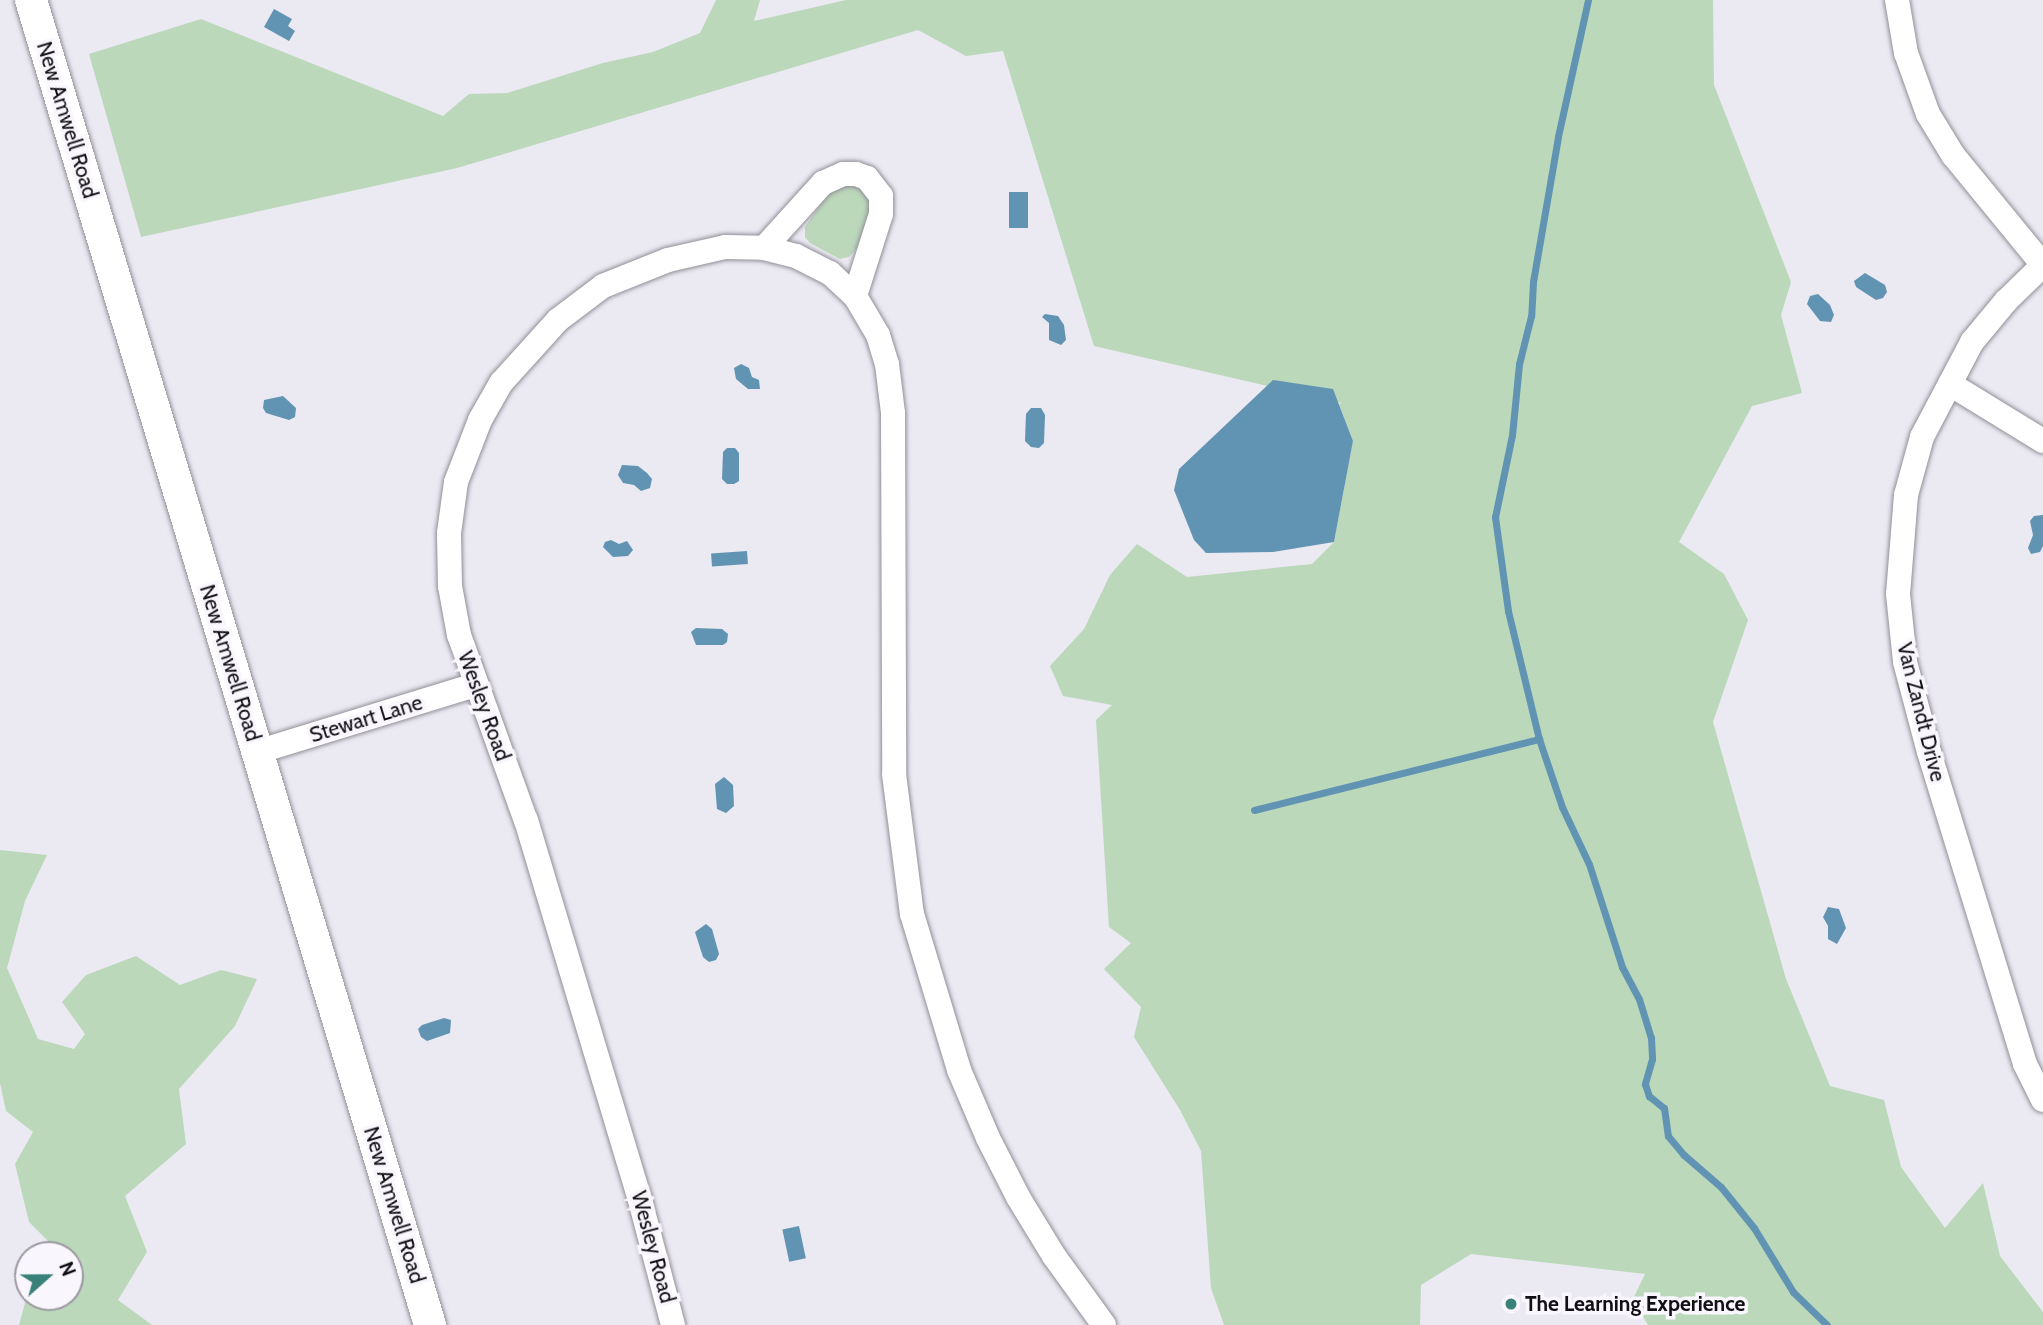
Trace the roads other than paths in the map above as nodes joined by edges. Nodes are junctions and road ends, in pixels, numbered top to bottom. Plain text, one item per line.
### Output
1 (31, 0) edge
2 (1897, 0) edge
3 (764, 248) junction
4 (2043, 265) edge
5 (855, 296) junction
6 (1950, 384) junction
7 (2043, 441) edge
8 (475, 685) junction
9 (257, 752) junction
10 (2043, 1100) edge
11 (430, 1325) edge
12 (673, 1325) edge
13 (1104, 1325) edge

1 - 9 street, New Amwell Road
2 - 4 street
3 - 5 street, Wesley Road
3 - 5 street
3 - 8 street, Wesley Road
4 - 6 street, Van Zandt Drive
5 - 13 street, Wesley Road
6 - 7 street
6 - 10 street, Van Zandt Drive
8 - 9 street, Stewart Lane
8 - 12 street, Wesley Road
9 - 11 street, New Amwell Road

